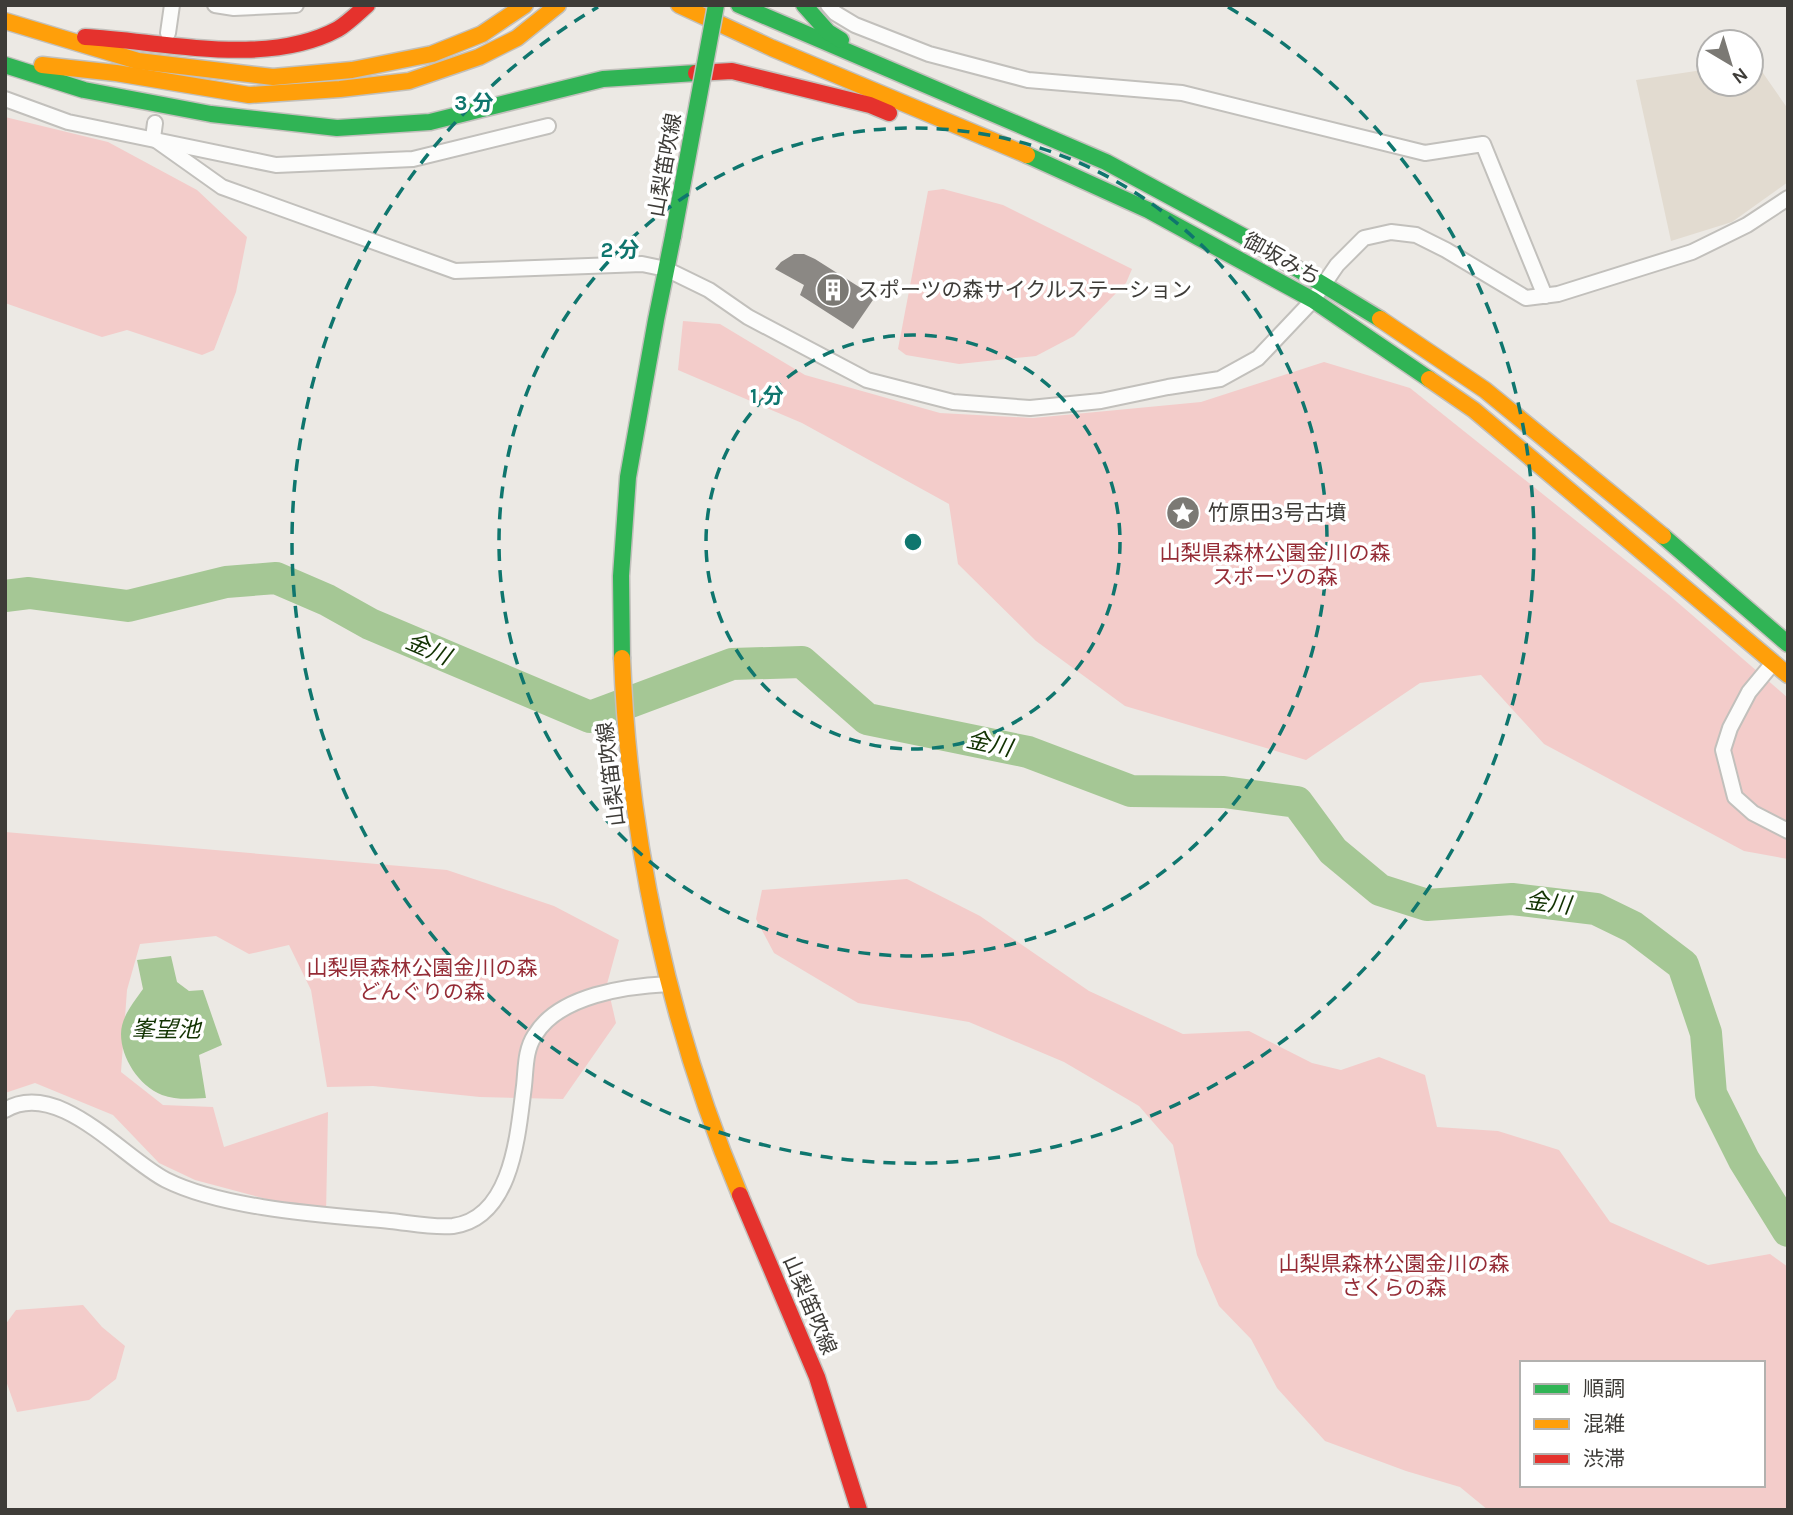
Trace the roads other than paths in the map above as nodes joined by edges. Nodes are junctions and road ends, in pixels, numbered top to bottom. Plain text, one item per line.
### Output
1 (172, 5) edge
2 (215, 5) edge
3 (296, 5) edge
4 (367, 5) edge
5 (526, 5) edge
6 (558, 5) edge
7 (679, 5) edge
8 (716, 5) edge
9 (739, 5) edge
10 (804, 5) edge
11 (828, 5) edge
12 (5, 21) edge
13 (168, 33) dead end
14 (52, 37) junction
15 (5, 63) edge
16 (886, 68) junction
17 (5, 99) edge
18 (155, 123) dead end
19 (548, 126) dead end
20 (153, 138) junction
21 (1050, 164) junction
22 (1788, 198) edge
23 (666, 269) junction
24 (1324, 283) junction
25 (1545, 296) junction
26 (1313, 300) junction
27 (1788, 644) edge
28 (1773, 663) junction
29 (1788, 675) edge
30 (1788, 831) edge
31 (669, 984) junction
32 (5, 1110) edge
33 (859, 1510) edge

1 - 13 street
2 - 3 street
4 - 14 main road
5 - 14 main road
6 - 15 main road
7 - 21 main road, 御坂みち
8 - 23 main road, 山梨笛吹線, bridge
9 - 16 main road, 御坂みち
10 - 16 main road
11 - 25 street
12 - 14 main road
15 - 21 main road
16 - 24 main road, 御坂みち
17 - 20 street
18 - 20 street
19 - 20 street
20 - 23 street
21 - 26 main road, 御坂みち
22 - 25 street
23 - 26 street
23 - 31 main road, 山梨笛吹線
24 - 25 street
24 - 26 street
24 - 27 main road, 御坂みち
26 - 28 main road, 御坂みち
28 - 29 main road, 御坂みち
28 - 30 street
31 - 32 street
31 - 33 main road, 山梨笛吹線

